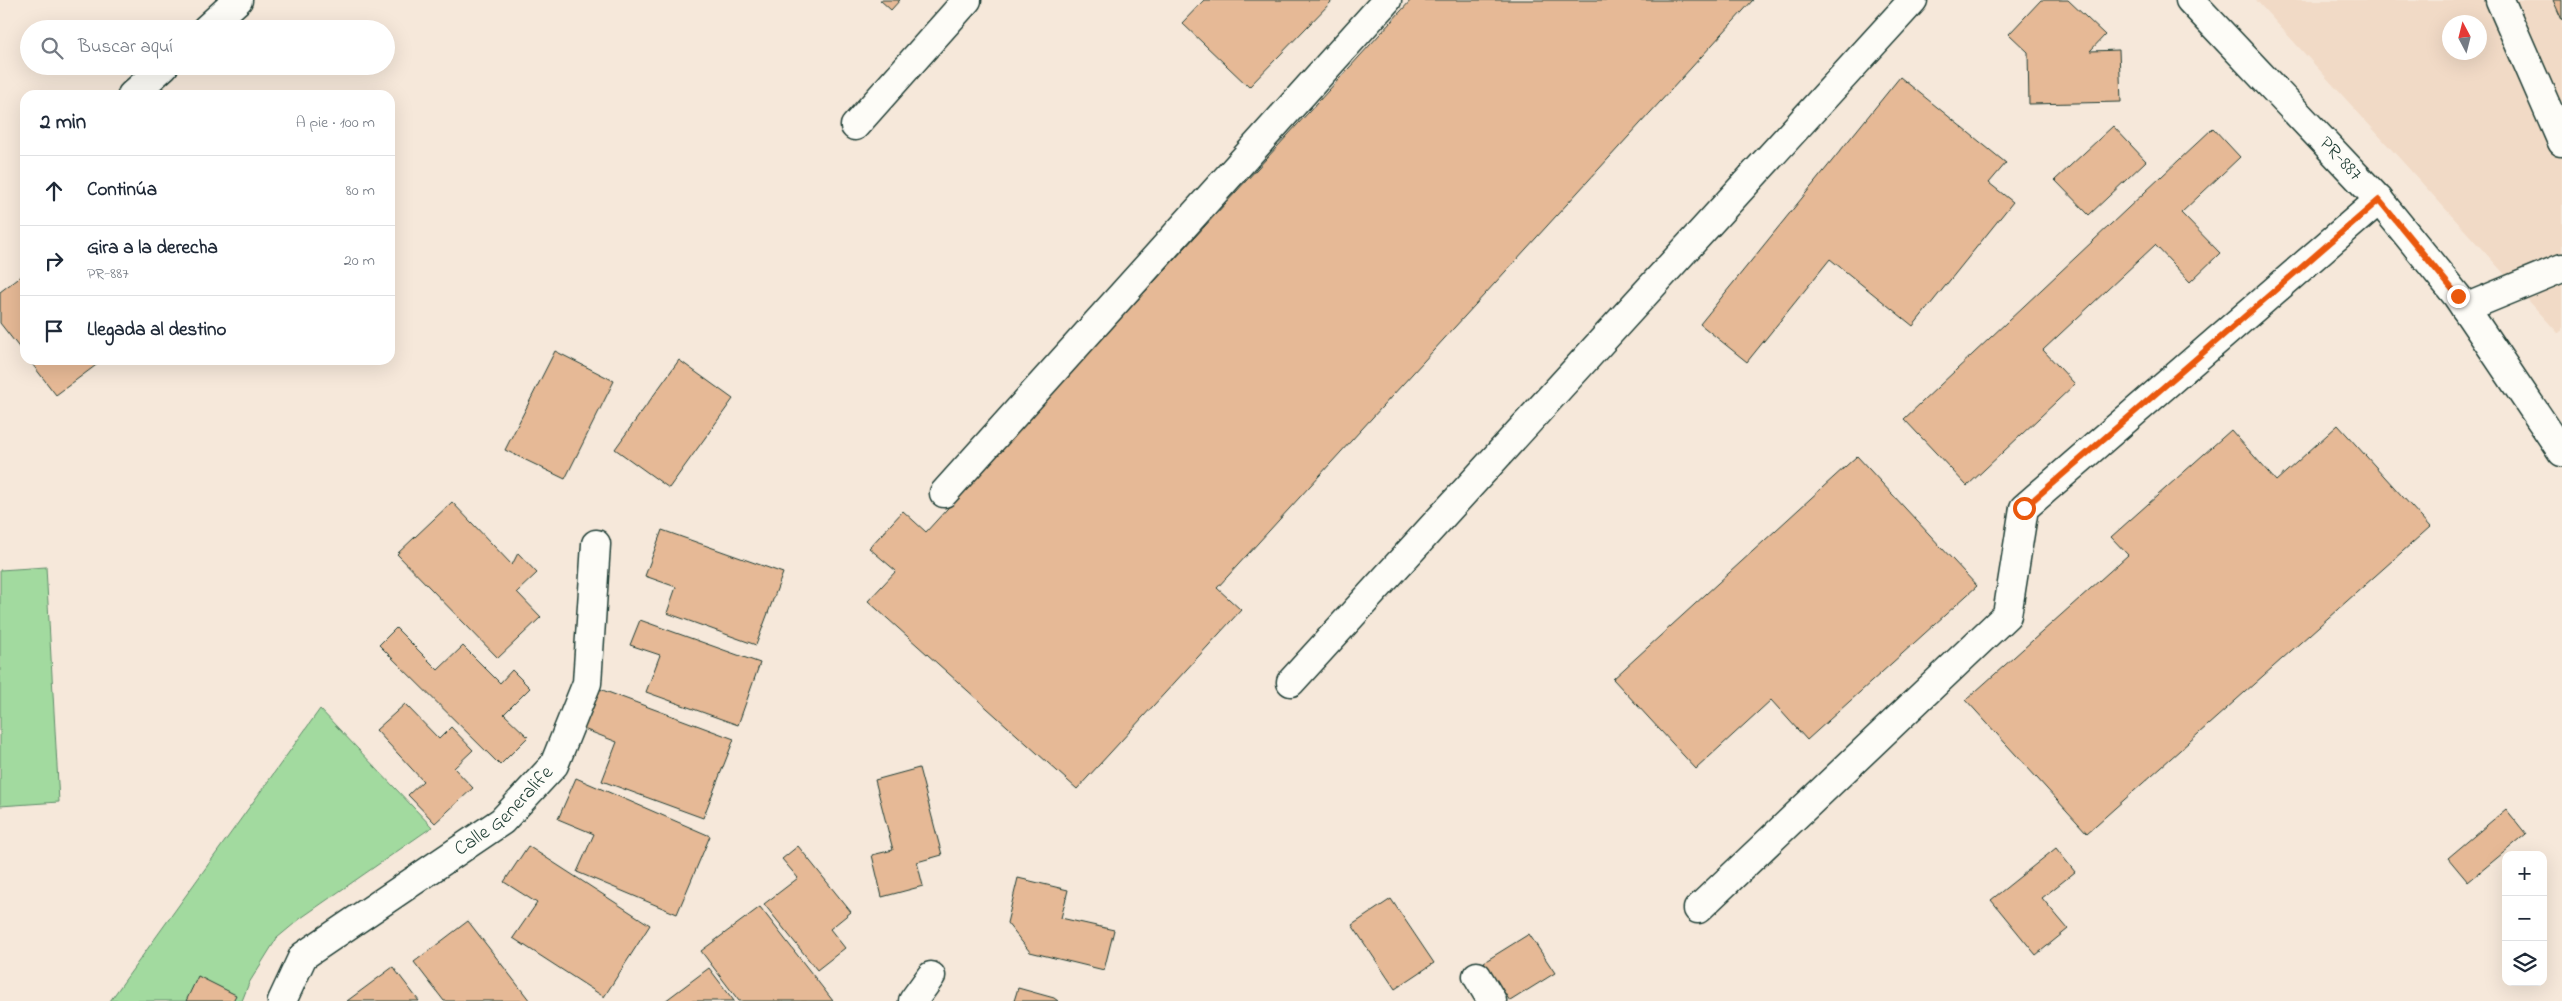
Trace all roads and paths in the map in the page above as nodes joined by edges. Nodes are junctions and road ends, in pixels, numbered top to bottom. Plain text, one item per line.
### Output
1 (238, 0) edge
2 (967, 0) edge
3 (1387, 0) edge
4 (1913, 0) edge
5 (2190, 0) edge
6 (2500, 0) edge
7 (216, 20) edge
8 (154, 75) edge
9 (138, 90) edge
10 (855, 126) dead end
11 (2562, 142) edge
12 (2379, 200) junction
13 (2562, 268) edge
14 (2466, 308) junction
15 (2562, 452) edge
16 (944, 493) dead end
17 (596, 544) dead end
18 (1291, 682) dead end
19 (1698, 908) dead end
20 (932, 976) dead end
21 (1477, 976) dead end
22 (282, 1001) edge
23 (913, 1001) edge
24 (1492, 1001) edge

1 - 7 street
2 - 10 street
3 - 16 street
4 - 18 street
5 - 12 street, PR-887
6 - 11 street
8 - 9 street
12 - 14 street, PR-887
12 - 19 street
13 - 14 street
14 - 15 street, PR-887
17 - 22 street, Calle Generalife
20 - 23 street
21 - 24 street

